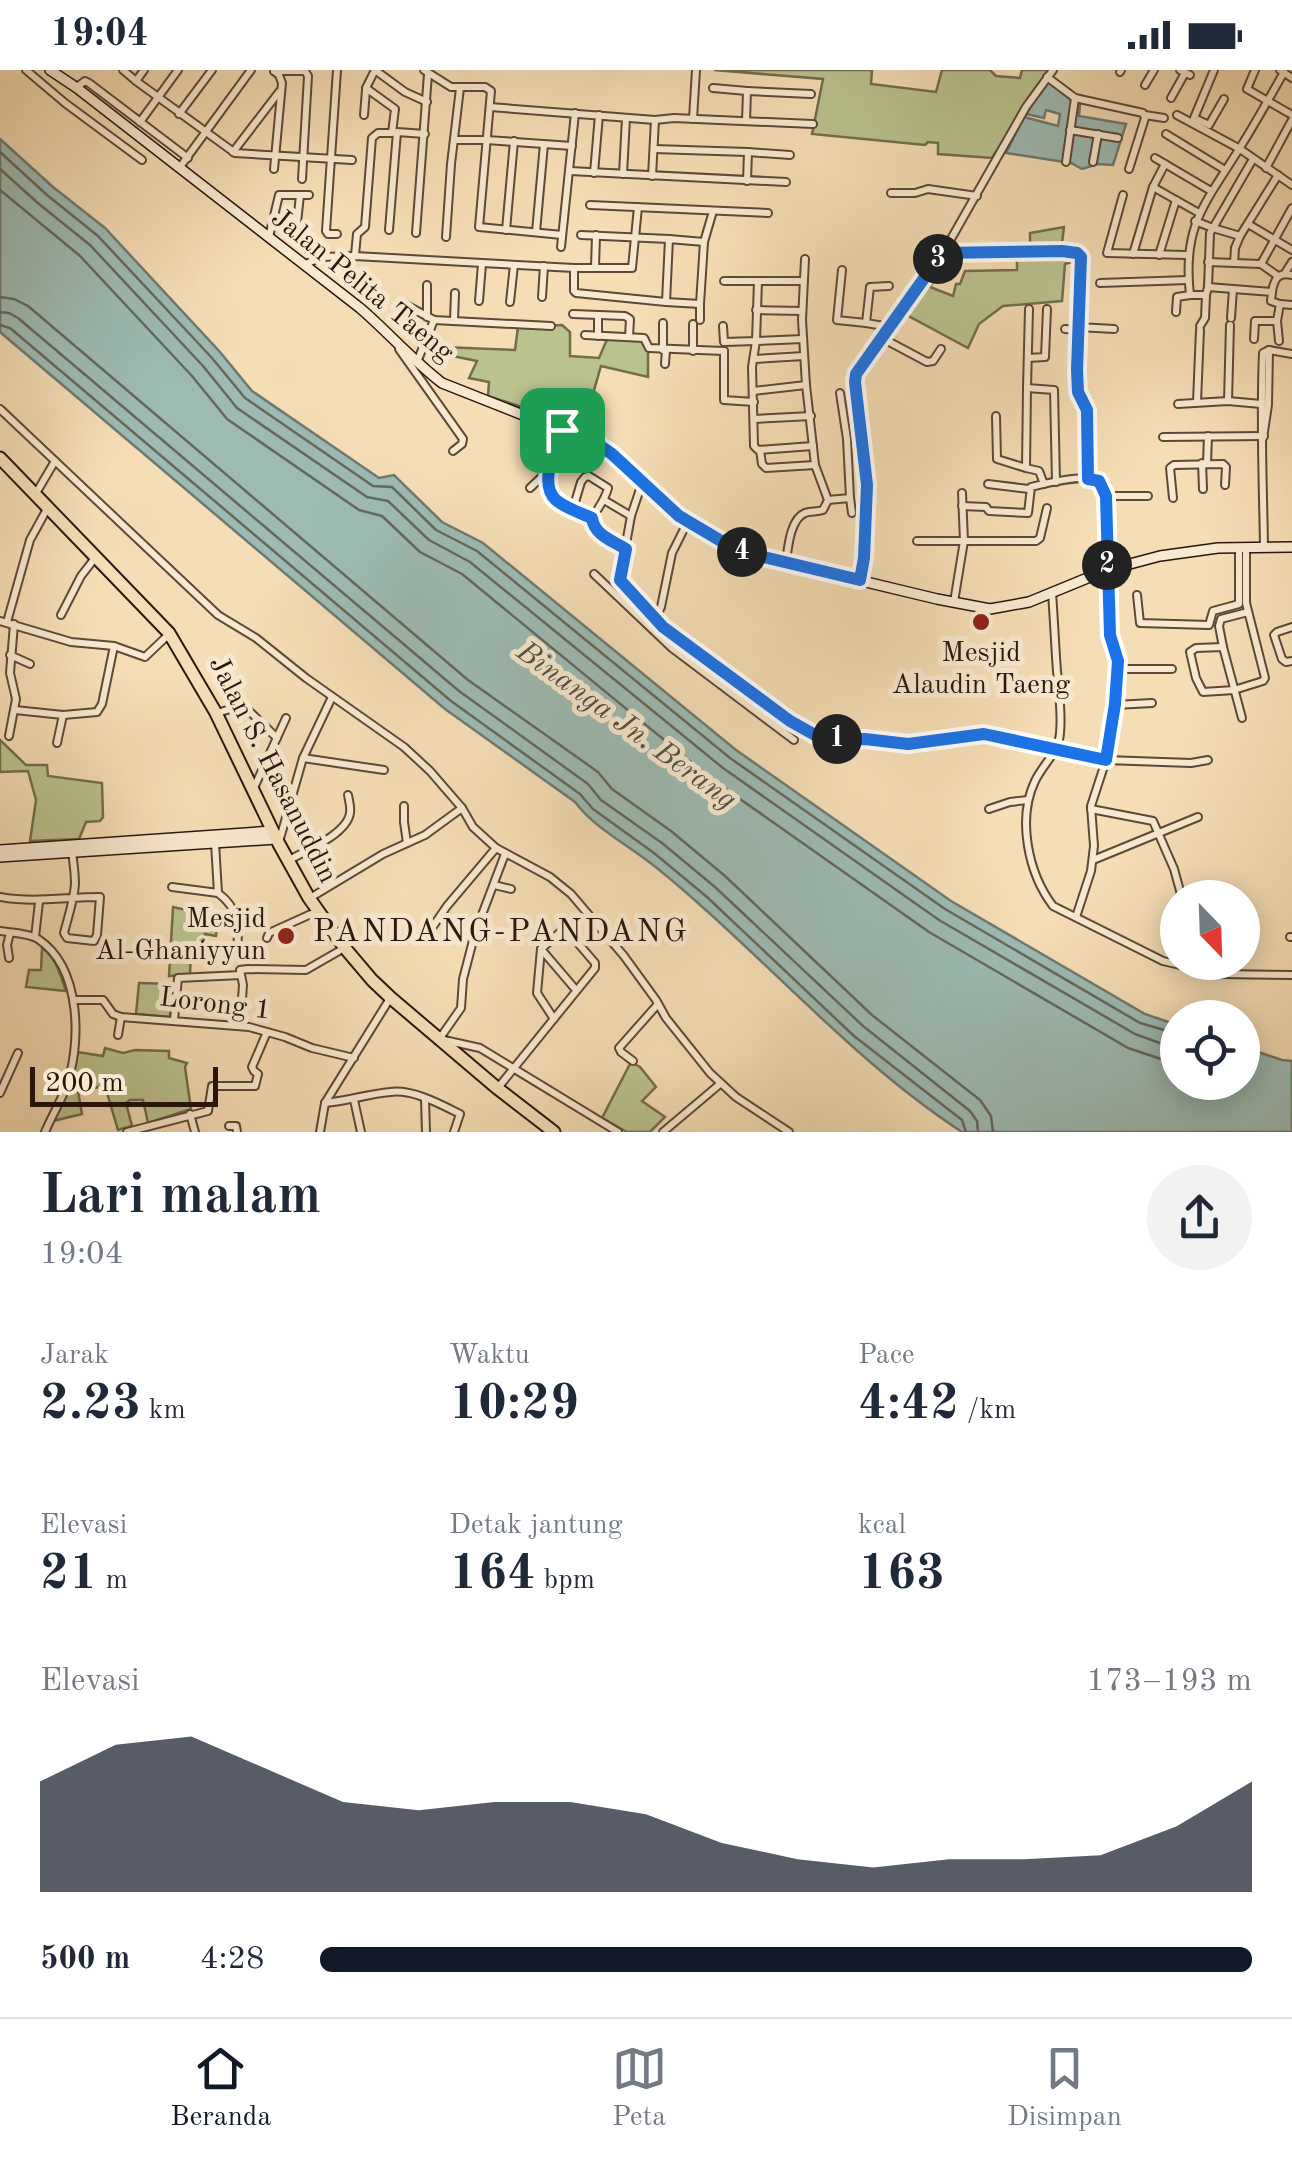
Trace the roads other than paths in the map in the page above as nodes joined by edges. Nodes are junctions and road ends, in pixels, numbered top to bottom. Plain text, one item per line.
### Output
1 (26, 70) edge
2 (50, 70) edge
3 (122, 70) edge
4 (144, 70) edge
5 (178, 70) edge
6 (212, 70) edge
7 (251, 70) edge
8 (336, 70) edge
9 (375, 70) edge
10 (696, 70) edge
11 (1154, 70) edge
12 (1214, 70) edge
13 (1256, 70) edge
14 (274, 71) edge
15 (1282, 71) edge
16 (426, 72) edge
17 (1185, 73) edge
18 (1050, 74) edge
19 (1292, 78) edge
20 (136, 80) junction
21 (1145, 85) dead end
22 (77, 88) junction
23 (366, 88) junction
24 (460, 88) junction
25 (713, 88) dead end
26 (280, 91) junction
27 (747, 91) junction
28 (811, 94) dead end
29 (158, 97) junction
30 (1074, 98) junction
31 (1171, 98) dead end
32 (1224, 99) dead end
33 (1268, 101) junction
34 (427, 102) junction
35 (490, 107) junction
36 (575, 113) junction
37 (179, 114) junction
38 (364, 115) dead end
39 (1145, 115) junction
40 (599, 116) junction
41 (1177, 116) dead end
42 (626, 118) junction
43 (1164, 118) dead end
44 (1292, 118) edge
45 (693, 119) junction
46 (655, 120) junction
47 (140, 122) junction
48 (746, 122) junction
49 (813, 124) dead end
50 (1070, 130) junction
51 (206, 133) junction
52 (425, 134) junction
53 (1098, 134) junction
54 (1166, 134) dead end
55 (1118, 138) dead end
56 (454, 140) junction
57 (487, 140) junction
58 (514, 142) junction
59 (544, 144) junction
60 (572, 146) junction
61 (654, 149) junction
62 (1240, 149) junction
63 (232, 152) junction
64 (748, 152) junction
65 (276, 156) junction
66 (790, 156) dead end
67 (188, 158) junction
68 (302, 158) junction
69 (1155, 158) dead end
70 (331, 159) junction
71 (1253, 159) junction
72 (142, 160) dead end
73 (352, 160) dead end
74 (1066, 162) dead end
75 (1094, 162) dead end
76 (1165, 164) junction
77 (180, 167) junction
78 (1129, 168) dead end
79 (1266, 168) junction
80 (274, 169) dead end
81 (1225, 170) junction
82 (570, 171) junction
83 (594, 172) junction
84 (622, 174) junction
85 (1278, 175) junction
86 (652, 176) junction
87 (302, 179) dead end
88 (747, 180) junction
89 (786, 182) dead end
90 (1291, 182) edge
91 (1153, 187) junction
92 (1211, 191) junction
93 (891, 193) dead end
94 (976, 196) junction
95 (1123, 196) dead end
96 (1176, 200) junction
97 (590, 206) dead end
98 (638, 207) junction
99 (1292, 208) edge
100 (712, 211) junction
101 (768, 213) dead end
102 (1199, 213) junction
103 (1195, 221) junction
104 (273, 222) junction
105 (1248, 224) junction
106 (1213, 228) junction
107 (390, 230) dead end
108 (506, 230) junction
109 (536, 232) junction
110 (416, 233) dead end
111 (338, 234) dead end
112 (562, 234) junction
113 (581, 235) dead end
114 (596, 235) junction
115 (1240, 236) junction
116 (636, 237) junction
117 (269, 238) junction
118 (446, 238) dead end
119 (669, 239) junction
120 (1274, 240) junction
121 (704, 242) junction
122 (561, 247) dead end
123 (1292, 250) edge
124 (942, 253) junction
125 (1134, 254) junction
126 (1187, 254) junction
127 (1159, 255) junction
128 (356, 256) junction
129 (805, 259) dead end
130 (1208, 262) junction
131 (1292, 262) edge
132 (1234, 263) junction
133 (306, 264) junction
134 (482, 264) junction
135 (1260, 264) junction
136 (514, 265) junction
137 (544, 266) junction
138 (574, 268) junction
139 (595, 268) junction
140 (842, 270) dead end
141 (1285, 275) edge
142 (1188, 280) junction
143 (724, 281) dead end
144 (758, 281) junction
145 (804, 281) junction
146 (1100, 283) dead end
147 (427, 284) dead end
148 (889, 286) dead end
149 (1234, 289) junction
150 (1207, 291) junction
151 (1272, 292) junction
152 (455, 293) dead end
153 (1190, 295) junction
154 (542, 297) dead end
155 (480, 301) dead end
156 (510, 302) dead end
157 (666, 302) junction
158 (404, 304) dead end
159 (700, 304) junction
160 (1280, 304) junction
161 (1292, 305) edge
162 (1030, 309) dead end
163 (756, 310) junction
164 (1047, 310) dead end
165 (802, 311) junction
166 (1176, 312) dead end
167 (573, 314) dead end
168 (598, 315) junction
169 (430, 319) junction
170 (454, 320) junction
171 (838, 320) junction
172 (1277, 321) junction
173 (866, 322) junction
174 (663, 323) dead end
175 (551, 326) dead end
176 (723, 326) dead end
177 (890, 327) junction
178 (1078, 328) junction
179 (1114, 329) dead end
180 (1064, 330) dead end
181 (836, 332) dead end
182 (391, 334) junction
183 (584, 335) dead end
184 (598, 336) junction
185 (629, 337) junction
186 (882, 338) junction
187 (803, 339) junction
188 (1254, 339) dead end
189 (756, 341) junction
190 (1279, 341) dead end
191 (724, 346) junction
192 (664, 350) junction
193 (940, 350) dead end
194 (693, 351) junction
195 (1292, 354) edge
196 (804, 356) junction
197 (1028, 358) junction
198 (754, 359) junction
199 (417, 362) junction
200 (665, 364) dead end
201 (806, 385) junction
202 (1027, 388) junction
203 (753, 391) junction
204 (840, 393) dead end
205 (1265, 393) junction
206 (1228, 401) junction
207 (754, 402) junction
208 (1198, 402) junction
209 (1178, 404) dead end
210 (1261, 404) junction
211 (0, 409) edge
212 (811, 416) junction
213 (996, 416) dead end
214 (754, 419) junction
215 (562, 430) junction
216 (1208, 436) junction
217 (1163, 437) dead end
218 (1262, 438) junction
219 (813, 446) junction
220 (760, 450) junction
221 (453, 451) dead end
222 (0, 458) edge
223 (55, 461) junction
224 (1205, 463) junction
225 (815, 464) junction
226 (0, 467) edge
227 (1026, 468) junction
228 (550, 469) junction
229 (1088, 479) junction
230 (642, 482) junction
231 (1056, 482) junction
232 (988, 484) dead end
233 (1044, 484) junction
234 (1225, 485) dead end
235 (530, 488) dead end
236 (1029, 490) junction
237 (1202, 490) dead end
238 (962, 493) dead end
239 (35, 495) junction
240 (1106, 496) junction
241 (1148, 496) dead end
242 (850, 498) junction
243 (1173, 498) dead end
244 (604, 500) junction
245 (828, 500) junction
246 (962, 506) junction
247 (1047, 508) dead end
248 (573, 509) junction
249 (46, 510) junction
250 (852, 513) dead end
251 (631, 516) junction
252 (592, 518) junction
253 (687, 522) junction
254 (917, 541) dead end
255 (964, 541) junction
256 (1264, 546) junction
257 (1242, 547) junction
258 (1292, 547) edge
259 (626, 549) junction
260 (94, 559) junction
261 (786, 562) junction
262 (1107, 570) junction
263 (594, 574) dead end
264 (860, 580) junction
265 (627, 589) junction
266 (1052, 593) junction
267 (1137, 595) dead end
268 (954, 602) junction
269 (628, 606) junction
270 (1248, 612) junction
271 (61, 615) dead end
272 (655, 619) junction
273 (7, 622) edge
274 (1292, 627) edge
275 (166, 637) junction
276 (114, 646) junction
277 (1223, 646) junction
278 (10, 655) junction
279 (1292, 661) edge
280 (30, 664) dead end
281 (1118, 669) junction
282 (1172, 669) dead end
283 (1234, 690) junction
284 (332, 696) junction
285 (1152, 703) dead end
286 (1115, 704) junction
287 (15, 710) junction
288 (216, 714) junction
289 (63, 715) junction
290 (286, 718) dead end
291 (1242, 718) dead end
292 (8, 736) dead end
293 (278, 738) junction
294 (794, 740) dead end
295 (58, 743) dead end
296 (1055, 750) junction
297 (303, 758) junction
298 (1106, 760) junction
299 (1208, 760) dead end
300 (384, 770) dead end
301 (253, 792) junction
302 (348, 795) dead end
303 (1028, 800) junction
304 (404, 806) dead end
305 (462, 808) junction
306 (990, 809) dead end
307 (1091, 809) junction
308 (1198, 817) dead end
309 (1158, 834) junction
310 (273, 837) junction
311 (215, 842) junction
312 (407, 843) junction
313 (72, 848) junction
314 (496, 848) junction
315 (0, 850) edge
316 (505, 854) junction
317 (0, 858) edge
318 (288, 860) junction
319 (1092, 860) junction
320 (1178, 880) edge
321 (494, 885) junction
322 (172, 887) dead end
323 (511, 889) dead end
324 (218, 893) junction
325 (0, 897) edge
326 (72, 898) junction
327 (310, 898) junction
328 (40, 902) junction
329 (311, 914) junction
330 (1076, 917) junction
331 (0, 930) edge
332 (10, 932) junction
333 (35, 937) junction
334 (267, 938) dead end
335 (423, 941) dead end
336 (540, 949) junction
337 (339, 950) junction
338 (237, 953) dead end
339 (9, 958) dead end
340 (1160, 959) edge
341 (240, 975) junction
342 (1260, 975) edge
343 (1292, 975) edge
344 (576, 990) junction
345 (74, 1000) junction
346 (389, 1000) junction
347 (658, 1004) junction
348 (121, 1017) junction
349 (413, 1018) junction
350 (554, 1019) junction
351 (174, 1020) junction
352 (240, 1026) junction
353 (266, 1032) junction
354 (118, 1035) dead end
355 (439, 1040) junction
356 (18, 1054) dead end
357 (354, 1058) junction
358 (632, 1061) dead end
359 (516, 1068) junction
360 (720, 1084) junction
361 (496, 1089) junction
362 (1, 1090) edge
363 (424, 1098) junction
364 (354, 1100) junction
365 (325, 1103) junction
366 (190, 1114) junction
367 (229, 1126) dead end
368 (45, 1132) edge
369 (127, 1132) edge
370 (195, 1132) edge
371 (238, 1132) edge
372 (320, 1132) edge
373 (361, 1132) edge
374 (426, 1132) edge
375 (454, 1132) edge
376 (546, 1132) edge
377 (554, 1132) edge
378 (618, 1132) edge
379 (662, 1132) edge
380 (789, 1132) edge

1 - 72 street
2 - 22 street, Jalan Pelita Taeng
3 - 20 street
4 - 20 street
5 - 29 street
6 - 37 street
7 - 51 street
8 - 70 street
9 - 23 street
9 - 34 street
10 - 45 street
11 - 21 street
12 - 32 street
13 - 33 street
14 - 26 street
14 - 68 street
15 - 19 street
15 - 33 street
16 - 24 street
16 - 34 street
17 - 31 street
18 - 30 street
18 - 94 street
20 - 29 street
22 - 47 street
22 - 77 street, Jalan Pelita Taeng
23 - 38 street
23 - 128 street
24 - 35 street
24 - 56 street
25 - 27 street
26 - 63 street
26 - 65 street
27 - 28 street
27 - 48 street
29 - 37 street
29 - 47 street
30 - 39 street
30 - 50 street
33 - 44 street
33 - 62 street
34 - 52 street
35 - 36 street
35 - 57 street
36 - 40 street
36 - 60 street
37 - 51 street
39 - 43 street
39 - 78 street
40 - 42 street
40 - 83 street
41 - 62 street
42 - 46 street
42 - 84 street
44 - 79 street
45 - 46 street
45 - 48 street
46 - 61 street
47 - 67 street
48 - 49 street
50 - 53 street
50 - 74 street
51 - 63 street
51 - 67 street
52 - 107 street
52 - 110 street
53 - 55 street
53 - 75 street
54 - 81 street
56 - 57 street
56 - 118 street
57 - 58 street
57 - 108 street
58 - 59 street
58 - 108 street
59 - 60 street
59 - 109 street
60 - 82 street
61 - 64 street
61 - 86 street
62 - 71 street
62 - 81 street
63 - 65 street
64 - 66 street
64 - 88 street
65 - 68 street
65 - 80 street
67 - 77 street
68 - 70 street
68 - 87 street
69 - 76 street
70 - 73 street
70 - 111 street
71 - 79 street
71 - 106 street
76 - 91 street
76 - 92 street
77 - 117 street, Jalan Pelita Taeng
79 - 85 street
81 - 92 street
82 - 83 street
82 - 112 street
83 - 84 street
84 - 86 street
85 - 90 street
85 - 105 street
86 - 88 street
88 - 89 street
91 - 96 street
91 - 125 street
92 - 102 street
93 - 94 street
94 - 124 street
95 - 125 street
96 - 102 street
96 - 127 street
97 - 98 street
98 - 100 street
98 - 116 street
99 - 120 street
100 - 101 street
100 - 121 street
102 - 103 street
103 - 106 street
103 - 126 street
104 - 104 street
104 - 117 street
105 - 115 street
105 - 120 street
106 - 115 street
106 - 130 street
108 - 109 street
109 - 112 street
112 - 122 street
113 - 114 street
114 - 116 street
114 - 139 street
115 - 132 street
116 - 119 street
116 - 139 street
117 - 133 street, Jalan Pelita Taeng
119 - 121 street
119 - 157 street
120 - 123 street
120 - 135 street
121 - 159 street
124 - 177 street
124 - 178 street
125 - 127 street
126 - 127 street
126 - 142 street
128 - 133 street
128 - 134 street
129 - 145 street
130 - 132 street
130 - 150 street
131 - 141 street
132 - 135 street
133 - 182 street, Jalan Pelita Taeng
134 - 136 street
134 - 155 street
135 - 141 street
136 - 137 street
136 - 156 street
137 - 138 street
137 - 154 street
138 - 139 street
138 - 157 street
140 - 171 street
141 - 151 street
142 - 146 street
142 - 153 street
143 - 144 street
144 - 145 street
144 - 163 street
145 - 165 street
147 - 169 street
148 - 173 street
149 - 150 street
149 - 151 street
149 - 206 street
150 - 153 street
150 - 208 street
151 - 160 street
152 - 170 street
153 - 166 street
157 - 159 street
158 - 169 street
159 - 194 street
160 - 161 street
160 - 172 street
162 - 197 street
163 - 165 street
163 - 189 street
164 - 197 street
165 - 187 street
167 - 168 street
168 - 184 street
168 - 185 street
169 - 170 street
169 - 199 street
170 - 175 street
171 - 173 street
171 - 181 street
172 - 188 street
172 - 190 street
173 - 177 street
174 - 192 street
176 - 191 street
177 - 186 street
178 - 179 street
178 - 180 street
178 - 229 street
182 - 199 street, Jalan Pelita Taeng
182 - 221 street
183 - 184 street
184 - 185 street
185 - 192 street
186 - 193 street
186 - 264 street
187 - 189 street
187 - 196 street
189 - 191 street
189 - 198 street
191 - 194 street
191 - 207 street
192 - 194 street
192 - 200 street
195 - 205 street
196 - 198 street
196 - 201 street
197 - 202 street
198 - 203 street
199 - 215 street, Jalan Pelita Taeng
201 - 203 street
201 - 212 street
202 - 227 street
202 - 231 street
203 - 207 street
204 - 242 street
205 - 210 street
205 - 218 street
206 - 208 street
206 - 210 street
207 - 214 street
208 - 209 street
210 - 218 street
211 - 223 street
212 - 214 street
212 - 219 street
213 - 227 street
214 - 220 street
215 - 228 street
215 - 230 street, Jalan Pelita Taeng
216 - 217 street
216 - 218 street
216 - 224 street
218 - 256 street
219 - 220 street
219 - 225 street
220 - 225 street
222 - 239 highway, Jalan S. Hasanuddin
223 - 239 street
223 - 284 street
224 - 234 street
224 - 237 street
224 - 243 street
225 - 245 street
226 - 249 highway, Jalan S. Hasanuddin
227 - 233 street
228 - 235 street
228 - 248 street
229 - 231 street
229 - 240 street
230 - 251 street
230 - 253 street, Jalan Pelita Taeng
231 - 233 street
232 - 236 street
233 - 236 street
236 - 246 street
238 - 246 street
239 - 249 highway, Jalan S. Hasanuddin
240 - 241 street
240 - 262 street
242 - 245 street
242 - 250 street
244 - 248 street
244 - 251 street
244 - 252 street
245 - 261 street
246 - 255 street
247 - 255 street
248 - 252 street
249 - 260 highway, Jalan S. Hasanuddin
249 - 273 street
251 - 259 street
252 - 259 street
253 - 261 street, Jalan Pelita Taeng
253 - 272 street
254 - 255 street
255 - 268 street
256 - 257 street, Jalan Pelita Taeng
256 - 258 street, Jalan Pelita Taeng
257 - 262 street, Jalan Pelita Taeng
257 - 267 street
257 - 270 street
259 - 265 street
260 - 271 street
260 - 275 highway, Jalan S. Hasanuddin
260 - 288 highway, Jalan S. Hasanuddin
261 - 264 street, Jalan Pelita Taeng
262 - 266 street, Jalan Pelita Taeng
262 - 281 street
263 - 269 street
264 - 268 street, Jalan Pelita Taeng
265 - 269 street
265 - 272 street
266 - 268 street, Jalan Pelita Taeng
266 - 296 street
269 - 294 street
270 - 277 street
270 - 283 street
272 - 296 street
273 - 276 street
273 - 278 street
274 - 279 street
275 - 276 street
275 - 310 highway, Jalan S. Hasanuddin
276 - 289 street
277 - 283 street
277 - 283 street
278 - 280 street
278 - 287 street
281 - 282 street
281 - 286 street
283 - 291 street
284 - 297 street
284 - 305 street
285 - 286 street
286 - 298 street
287 - 289 street
287 - 292 street
288 - 293 street
288 - 301 highway, Jalan S. Hasanuddin
289 - 295 street
290 - 293 street
293 - 301 street
296 - 298 street
296 - 303 street
297 - 300 street
297 - 310 street
298 - 299 street
298 - 307 street
301 - 310 highway, Jalan S. Hasanuddin
302 - 318 street
303 - 306 street
303 - 330 street
304 - 312 street
305 - 312 street
305 - 314 street
307 - 309 street
307 - 319 street
308 - 309 street
309 - 319 street
309 - 320 street
310 - 311 street
310 - 313 street
310 - 318 highway, Jalan S. Hasanuddin
310 - 329 highway, Jalan S. Hasanuddin
311 - 313 street
311 - 324 street
312 - 327 street
313 - 315 street
313 - 317 street
313 - 326 street
314 - 316 street
314 - 335 street
316 - 321 street
316 - 347 street
318 - 327 highway, Jalan S. Hasanuddin
319 - 330 street
321 - 323 street
321 - 355 street
322 - 324 street
324 - 338 street
325 - 328 street
326 - 326 street
326 - 328 street
327 - 349 highway, Jalan S. Hasanuddin
328 - 333 street
329 - 334 street
329 - 337 highway, Jalan S. Hasanuddin
330 - 340 street
331 - 332 street
332 - 333 street
332 - 339 street
333 - 345 street
336 - 344 street
336 - 344 street
336 - 350 street
337 - 341 street
337 - 346 highway, Jalan S. Hasanuddin
341 - 351 street
341 - 352 street
342 - 343 street
344 - 350 street
345 - 348 street, Lorong 1
345 - 368 street
346 - 349 highway, Jalan S. Hasanuddin
346 - 357 street
347 - 358 street
347 - 360 street
348 - 351 street, Lorong 1
348 - 354 street
349 - 355 highway, Jalan S. Hasanuddin
350 - 359 street
351 - 352 street, Lorong 1
352 - 353 street, Lorong 1
353 - 357 street, Lorong 1
353 - 366 street
355 - 359 street
355 - 361 highway, Jalan S. Hasanuddin
356 - 362 street
357 - 365 street
359 - 361 street
359 - 378 street
360 - 379 street
360 - 380 street
361 - 376 highway, Jalan S. Hasanuddin
361 - 377 highway, Jalan S. Hasanuddin
363 - 364 street
363 - 374 street
363 - 375 street
364 - 365 street
364 - 373 street
365 - 372 street
366 - 369 street
366 - 370 street
367 - 371 street

